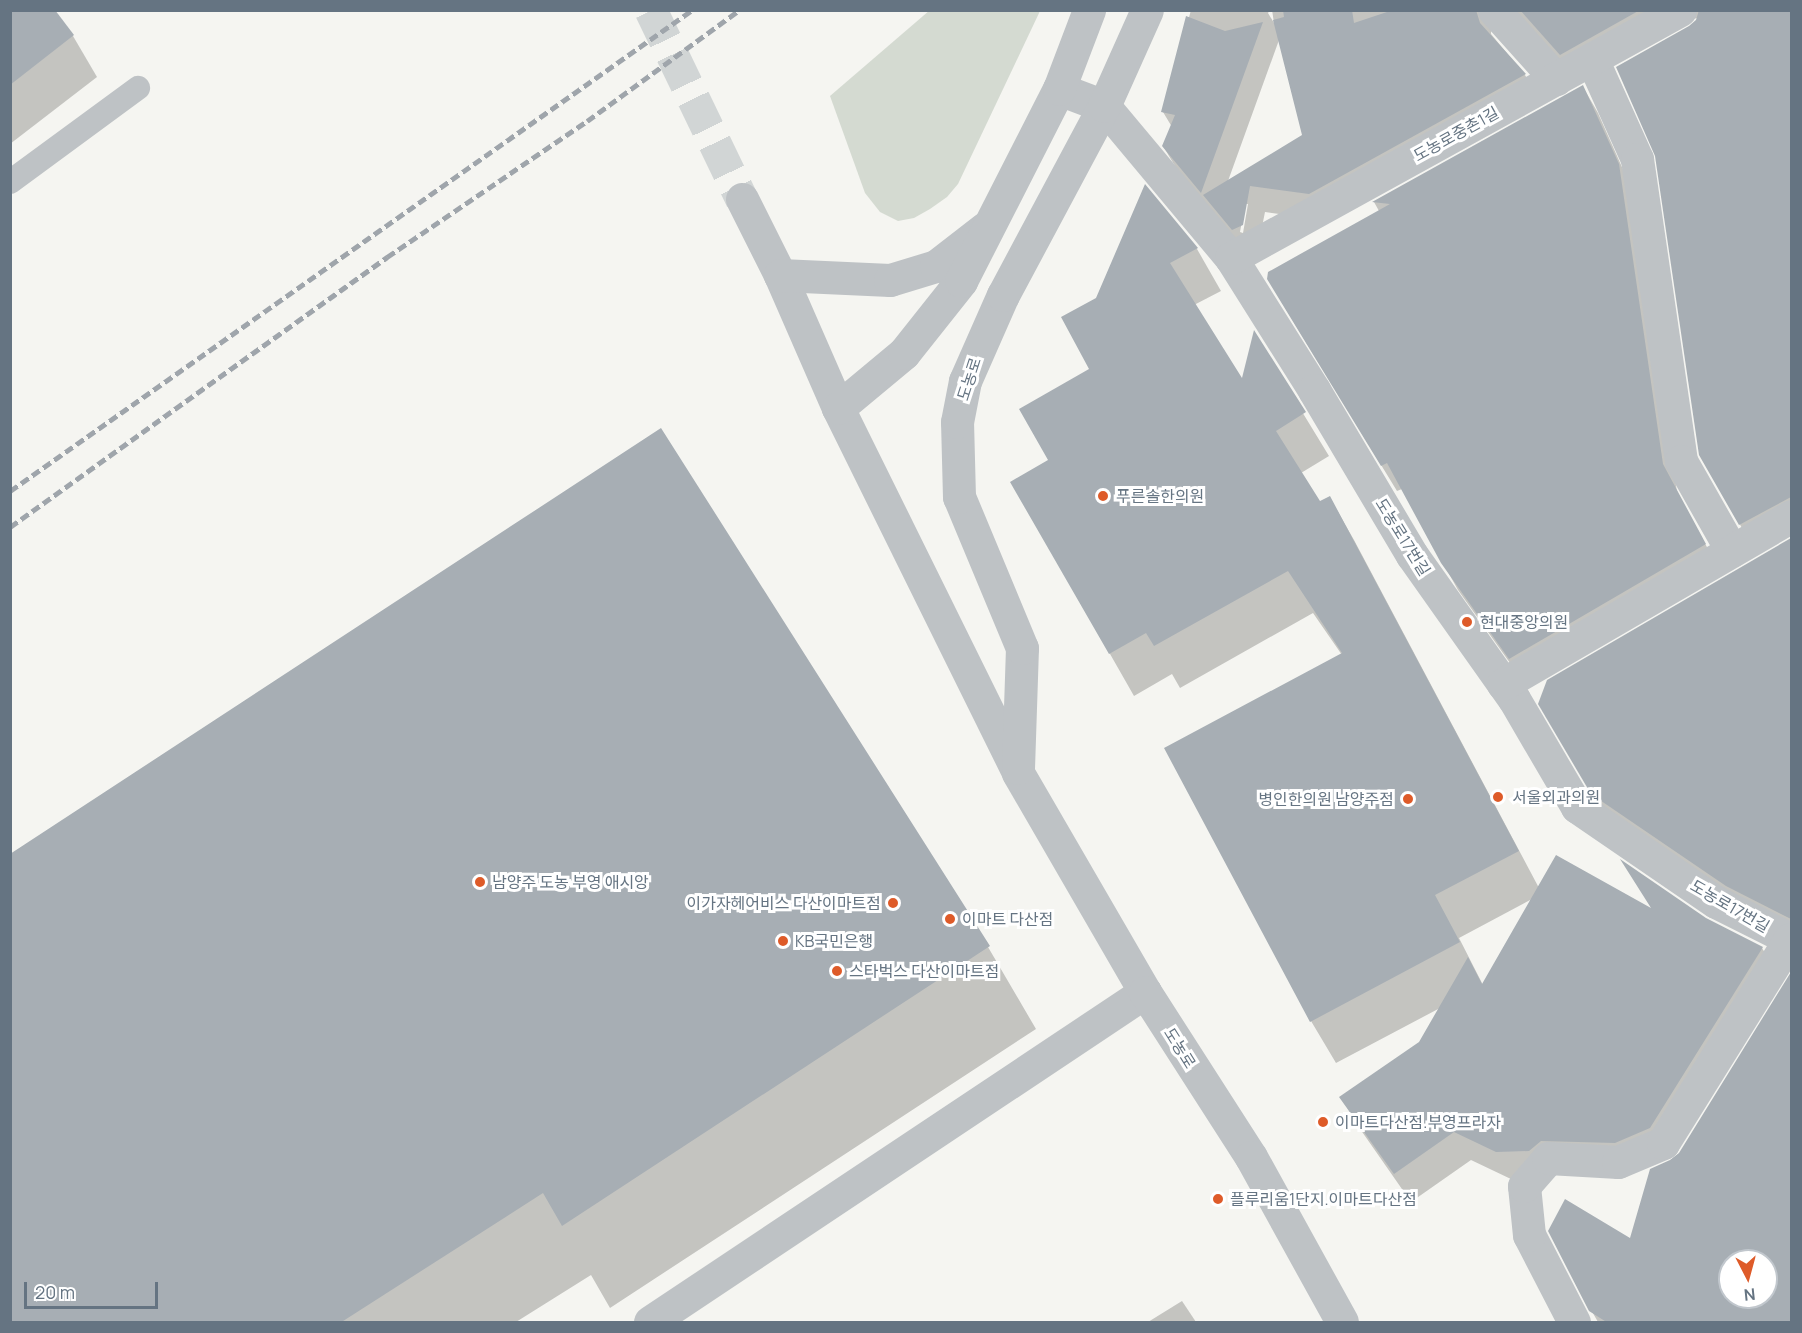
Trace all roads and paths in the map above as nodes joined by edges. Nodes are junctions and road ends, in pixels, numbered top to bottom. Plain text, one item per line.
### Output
1 (1089, 10) edge
2 (1147, 10) edge
3 (1494, 10) edge
4 (1680, 10) edge
5 (1592, 60) junction
6 (1556, 79) junction
7 (138, 88) dead end
8 (1059, 88) junction
9 (1104, 106) junction
10 (10, 182) edge
11 (742, 199) tunnel mouth
12 (993, 222) junction
13 (1231, 258) junction
14 (780, 275) junction
15 (838, 408) junction
16 (1791, 516) edge
17 (1732, 550) junction
18 (1503, 684) junction
19 (1018, 773) junction
20 (1791, 940) edge
21 (1145, 992) junction
22 (650, 1323) edge
23 (1342, 1323) edge
24 (1574, 1323) edge

1 - 8 street
2 - 9 street, 도농로
3 - 6 street
4 - 5 street, 도농로중촌1길
5 - 6 street, 도농로중촌1길
5 - 17 street
6 - 13 street, 도농로중촌1길
7 - 10 lane
8 - 9 street, 도농로17번길
8 - 12 street
9 - 13 street, 도농로17번길
9 - 19 street, 도농로
11 - 14 street, 도농로
12 - 14 street
12 - 15 street
13 - 18 street, 도농로17번길
14 - 15 street, 도농로
15 - 19 street, 도농로
16 - 17 street
17 - 18 street
18 - 20 street, 도농로17번길
19 - 21 street, 도농로
20 - 24 street
21 - 22 street
21 - 23 street, 도농로

